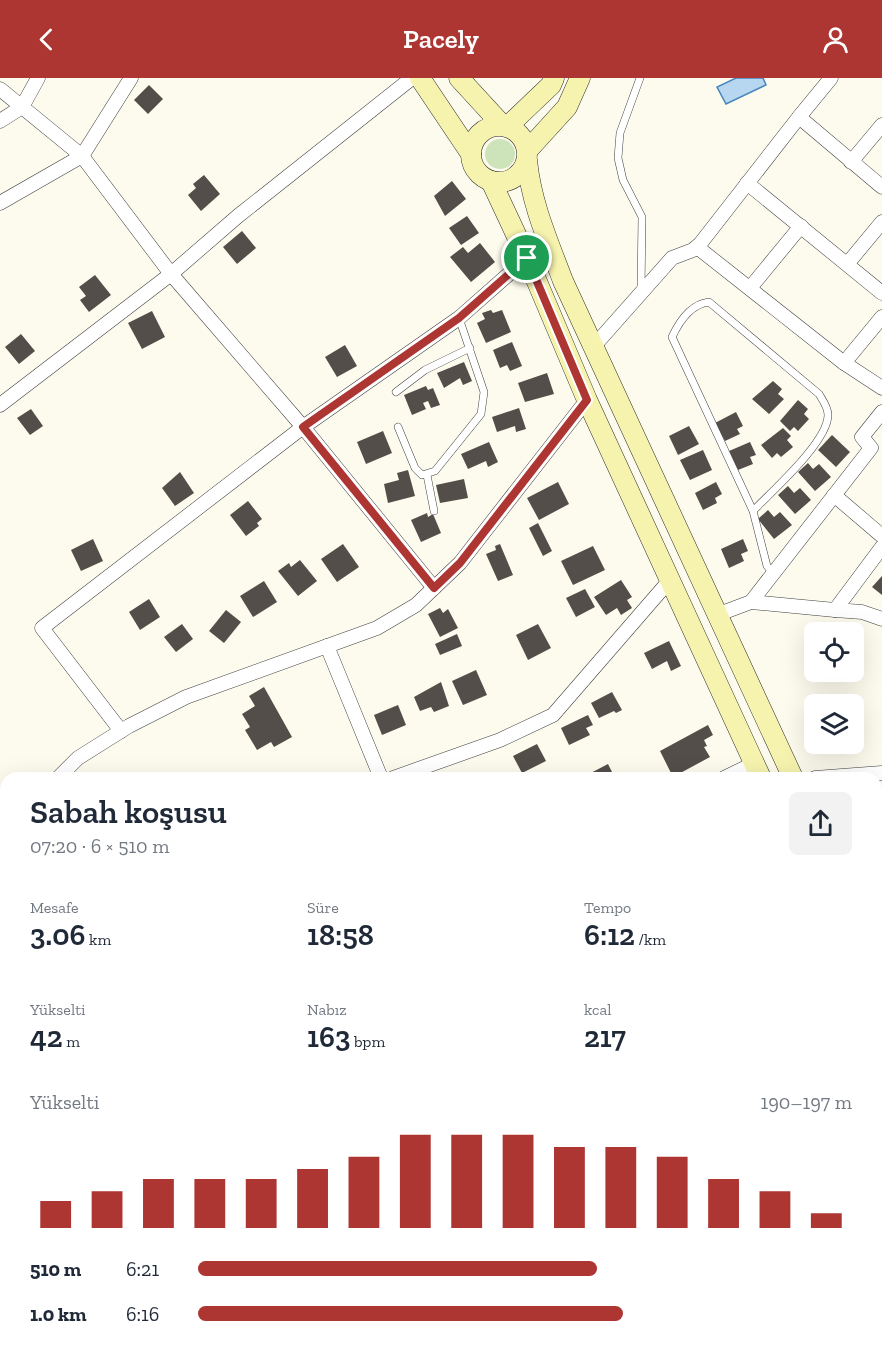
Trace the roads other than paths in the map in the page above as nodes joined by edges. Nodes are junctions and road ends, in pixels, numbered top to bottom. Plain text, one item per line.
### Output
1 (38, 78) edge
2 (131, 78) edge
3 (412, 78) edge
4 (420, 78) edge
5 (459, 78) edge
6 (554, 78) edge
7 (580, 78) edge
8 (640, 78) edge
9 (831, 78) edge
10 (0, 89) edge
11 (22, 107) junction
12 (799, 117) junction
13 (0, 121) edge
14 (882, 125) edge
15 (505, 127) junction
16 (471, 154) junction
17 (82, 156) junction
18 (527, 156) junction
19 (851, 162) junction
20 (491, 181) junction
21 (747, 183) junction
22 (882, 187) edge
23 (0, 204) edge
24 (882, 222) edge
25 (801, 226) junction
26 (697, 246) junction
27 (527, 258) junction
28 (848, 263) junction
29 (171, 274) junction
30 (750, 288) junction
31 (641, 293) junction
32 (882, 293) edge
33 (882, 317) edge
34 (459, 318) junction
35 (594, 346) junction
36 (470, 348) junction
37 (844, 363) junction
38 (882, 388) edge
39 (396, 392) dead end
40 (587, 400) junction
41 (0, 405) edge
42 (882, 412) edge
43 (303, 427) junction
44 (398, 427) dead end
45 (427, 475) junction
46 (834, 495) junction
47 (434, 511) dead end
48 (753, 512) junction
49 (882, 536) edge
50 (882, 547) edge
51 (773, 573) junction
52 (670, 580) junction
53 (434, 588) junction
54 (751, 602) junction
55 (835, 610) junction
56 (719, 614) junction
57 (882, 619) edge
58 (327, 646) junction
59 (121, 731) junction
60 (758, 771) edge
61 (64, 772) edge
62 (379, 772) edge
63 (410, 772) edge
64 (790, 772) edge

1 - 11 street
2 - 17 street
3 - 29 street
4 - 16 street
5 - 15 street
6 - 15 street
7 - 18 street
8 - 31 lane
9 - 12 street
10 - 11 street
11 - 13 street
11 - 17 street
12 - 19 street
12 - 21 street
14 - 19 street
15 - 16 street
15 - 18 street
16 - 20 street
17 - 23 street
17 - 29 street
18 - 20 street
18 - 35 street
19 - 22 street
20 - 27 street
21 - 25 street
21 - 26 street
24 - 28 street
25 - 28 street
25 - 30 street
26 - 30 street
26 - 31 street
27 - 34 street
27 - 40 street
28 - 32 street
29 - 41 street
29 - 43 street
30 - 37 street
31 - 35 street
33 - 37 street
34 - 36 lane
34 - 43 street
35 - 56 street
36 - 39 lane
36 - 45 lane
37 - 38 street
40 - 52 street
40 - 53 street
42 - 46 street
43 - 53 street
43 - 59 street
44 - 45 lane
45 - 47 lane
46 - 49 street
46 - 51 street
48 - 48 lane
48 - 51 lane
50 - 55 street
51 - 54 street
52 - 60 street
52 - 63 street
53 - 58 street
54 - 55 street
54 - 56 street
55 - 57 street
56 - 64 street
58 - 59 street
58 - 62 street
59 - 61 street

